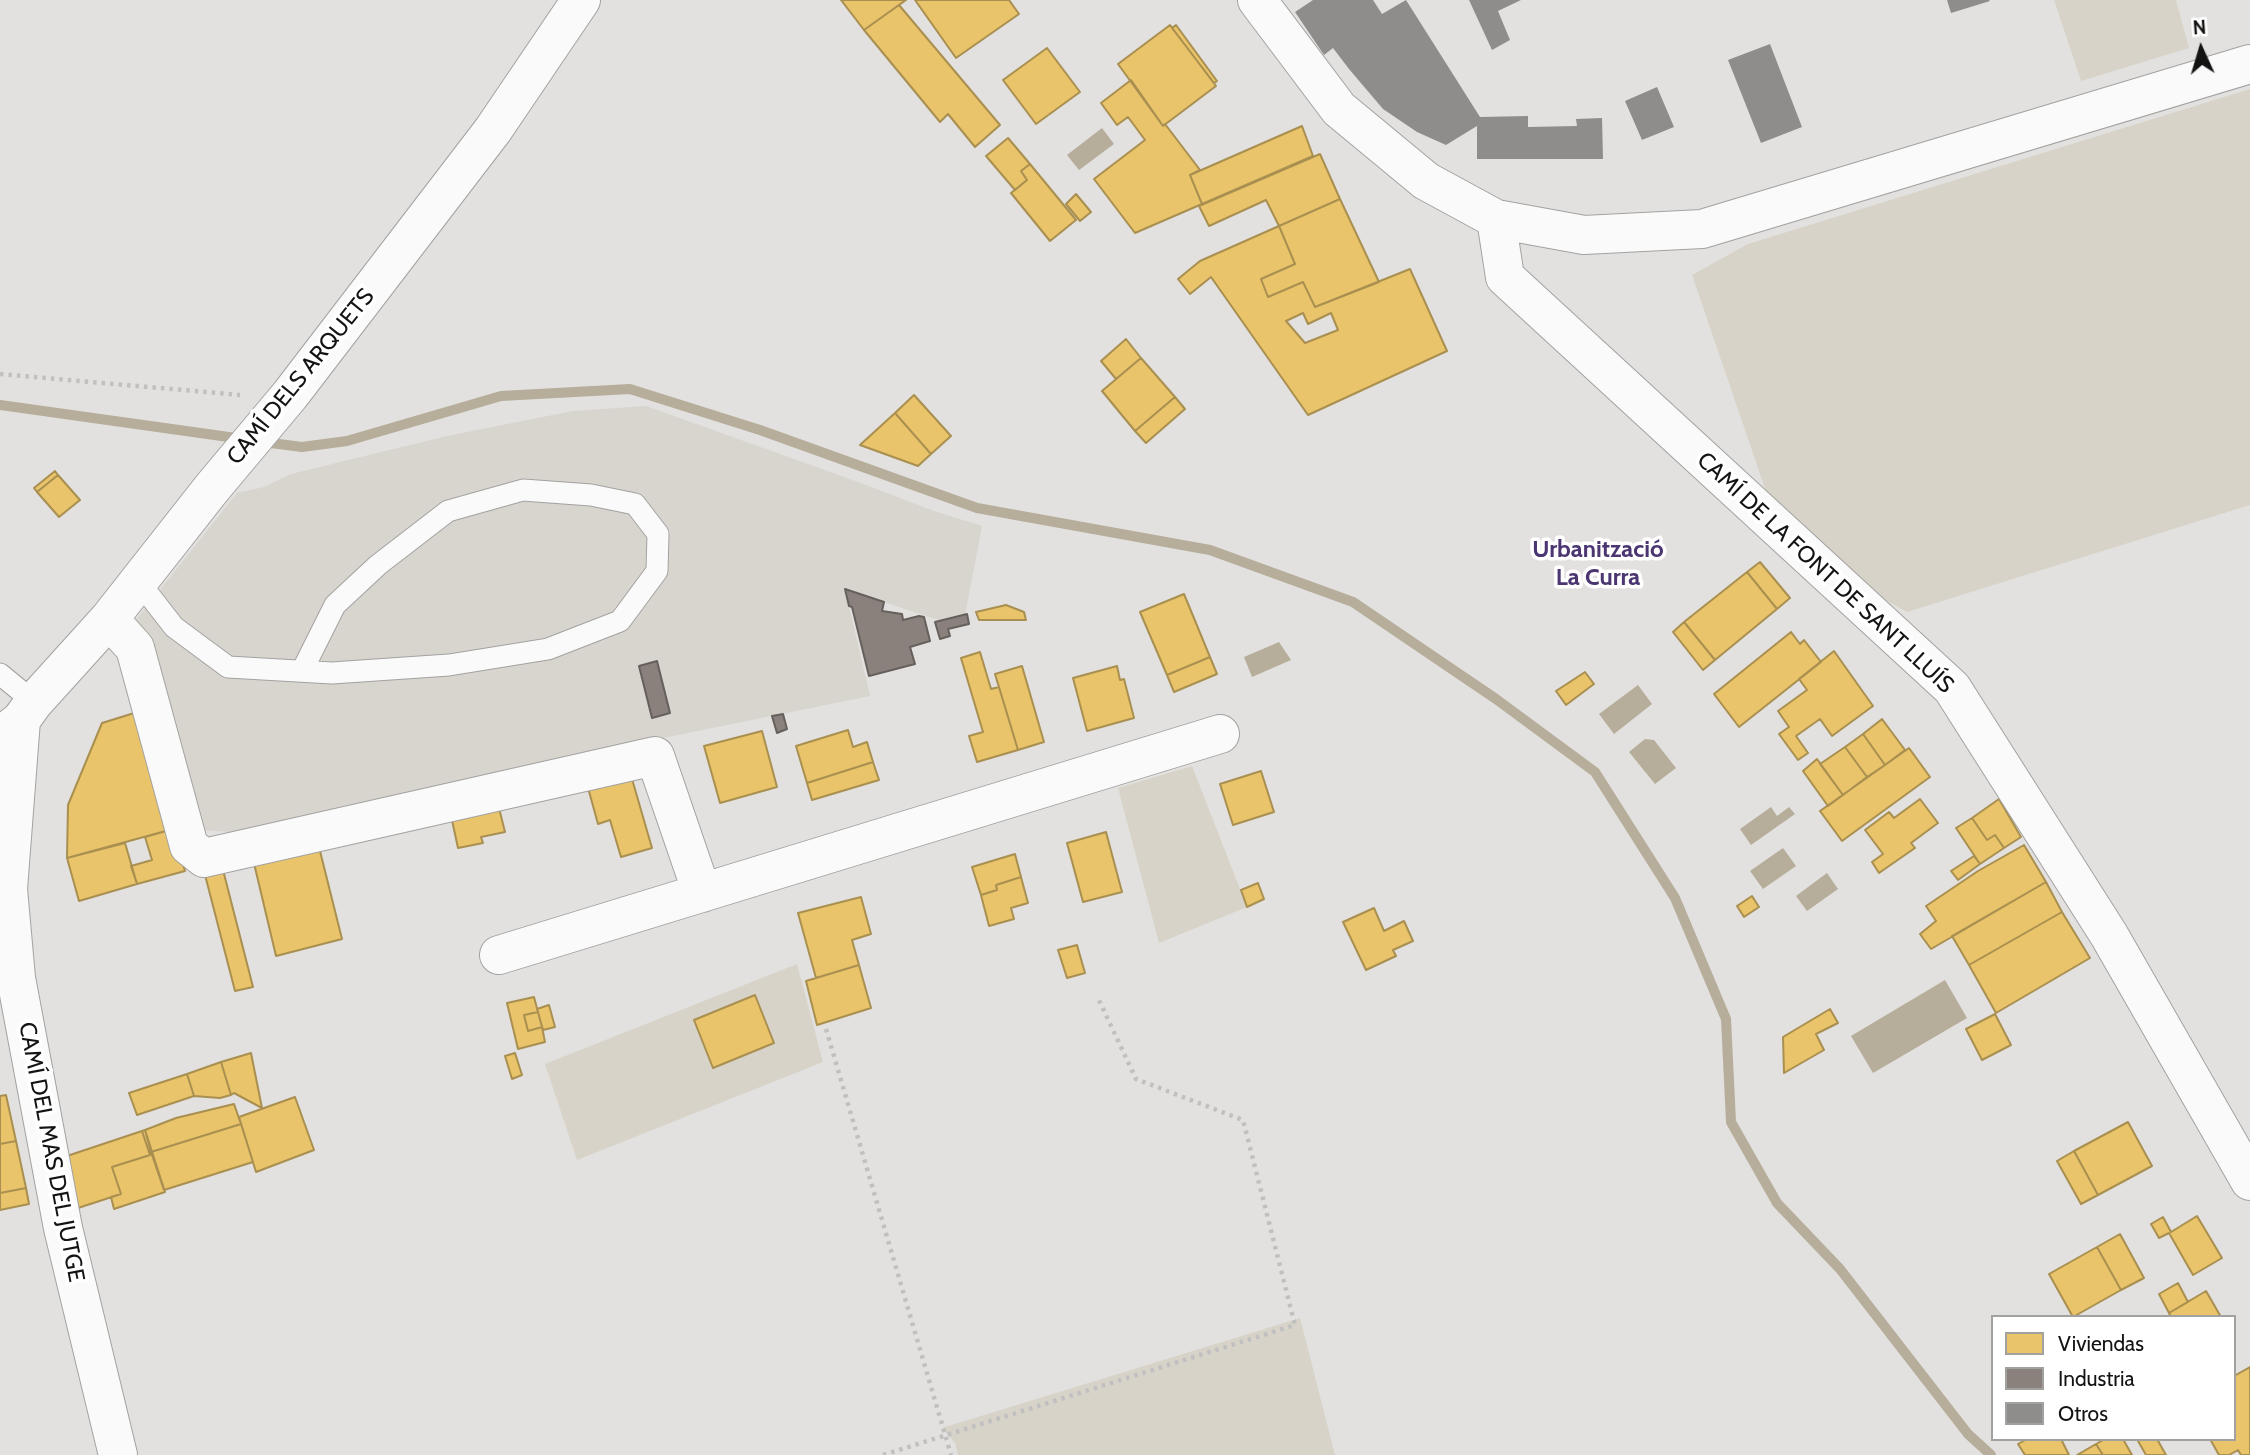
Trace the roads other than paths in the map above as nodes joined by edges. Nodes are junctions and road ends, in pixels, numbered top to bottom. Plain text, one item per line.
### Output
1 (581, 0) edge
2 (1257, 0) edge
3 (2250, 64) edge
4 (1496, 219) junction
5 (139, 582) junction
6 (110, 619) junction
7 (302, 671) junction
8 (0, 674) edge
9 (18, 720) edge
10 (1220, 734) dead end
11 (702, 893) junction
12 (499, 955) dead end
13 (2250, 1181) edge
14 (118, 1455) edge

1 - 5 street, CAMÍ DELS ARQUETS
2 - 4 street
3 - 4 street
4 - 13 street, CAMÍ DE LA FONT DE SANT LLUÍS
5 - 6 street, CAMÍ DELS ARQUETS
5 - 7 lane
6 - 9 street, CAMÍ DELS ARQUETS
6 - 11 street
7 - 7 lane
8 - 9 lane
9 - 14 street, CAMÍ DEL MAS DEL JUTGE
10 - 11 street
11 - 12 street

